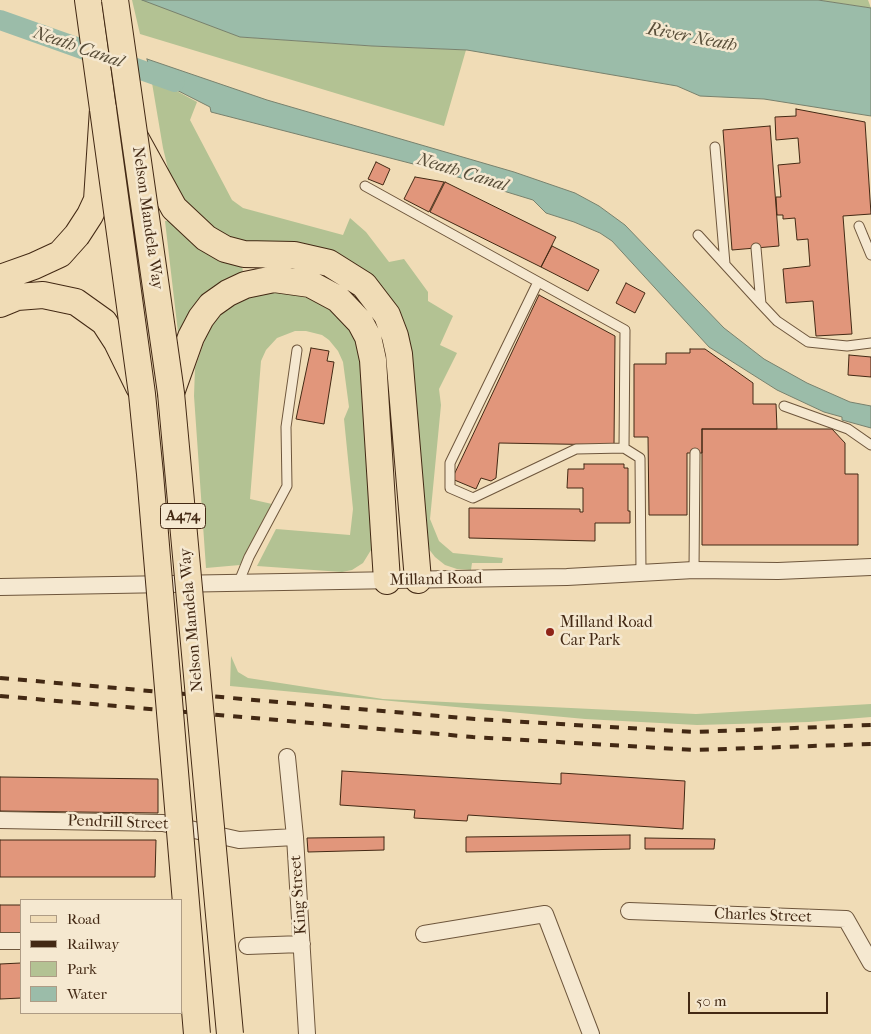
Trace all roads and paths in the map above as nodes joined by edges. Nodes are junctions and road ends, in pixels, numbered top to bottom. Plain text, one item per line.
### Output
1 (88, 0) edge
2 (115, 0) edge
3 (103, 109) junction
4 (136, 139) junction
5 (715, 147) dead end
6 (365, 186) dead end
7 (859, 226) dead end
8 (698, 235) dead end
9 (756, 248) dead end
10 (871, 255) edge
11 (725, 264) junction
12 (0, 278) edge
13 (538, 282) junction
14 (0, 304) edge
15 (761, 304) junction
16 (871, 343) edge
17 (297, 350) dead end
18 (171, 393) junction
19 (142, 394) junction
20 (784, 406) dead end
21 (871, 445) edge
22 (624, 448) junction
23 (695, 453) dead end
24 (871, 567) edge
25 (694, 570) junction
26 (641, 572) junction
27 (418, 580) junction
28 (387, 581) junction
29 (238, 584) junction
30 (0, 587) edge
31 (287, 757) dead end
32 (0, 820) edge
33 (295, 837) junction
34 (629, 911) dead end
35 (424, 934) dead end
36 (0, 941) edge
37 (20, 941) edge
38 (302, 944) junction
39 (247, 946) dead end
40 (871, 963) edge
41 (197, 1034) edge
42 (230, 1034) edge
43 (307, 1034) edge
44 (591, 1034) edge

1 - 3 main road, Nelson Mandela Way / A474
2 - 4 main road, Nelson Mandela Way / A474, bridge
3 - 12 main road, bridge
3 - 19 main road, Nelson Mandela Way / A474, bridge
4 - 18 main road, Nelson Mandela Way / A474, bridge
4 - 27 main road
5 - 11 lane
6 - 13 lane
7 - 10 lane
8 - 11 lane
9 - 15 lane
11 - 15 lane
13 - 22 lane
13 - 22 lane
14 - 19 main road
15 - 16 lane
17 - 29 lane
18 - 28 main road
18 - 42 main road, Nelson Mandela Way / A474, bridge
19 - 41 main road, Nelson Mandela Way / A474, bridge
20 - 21 lane
22 - 26 lane
23 - 25 lane
24 - 25 street, Milland Road
25 - 26 street, Milland Road
26 - 27 street, Milland Road
27 - 28 street, Milland Road
28 - 29 street, Milland Road
29 - 30 street, Milland Road
31 - 33 street, King Street
32 - 33 street, Pendrill Street
33 - 38 street, King Street
34 - 40 street, Charles Street
35 - 44 street
36 - 37 street
38 - 39 street
38 - 43 street, King Street

